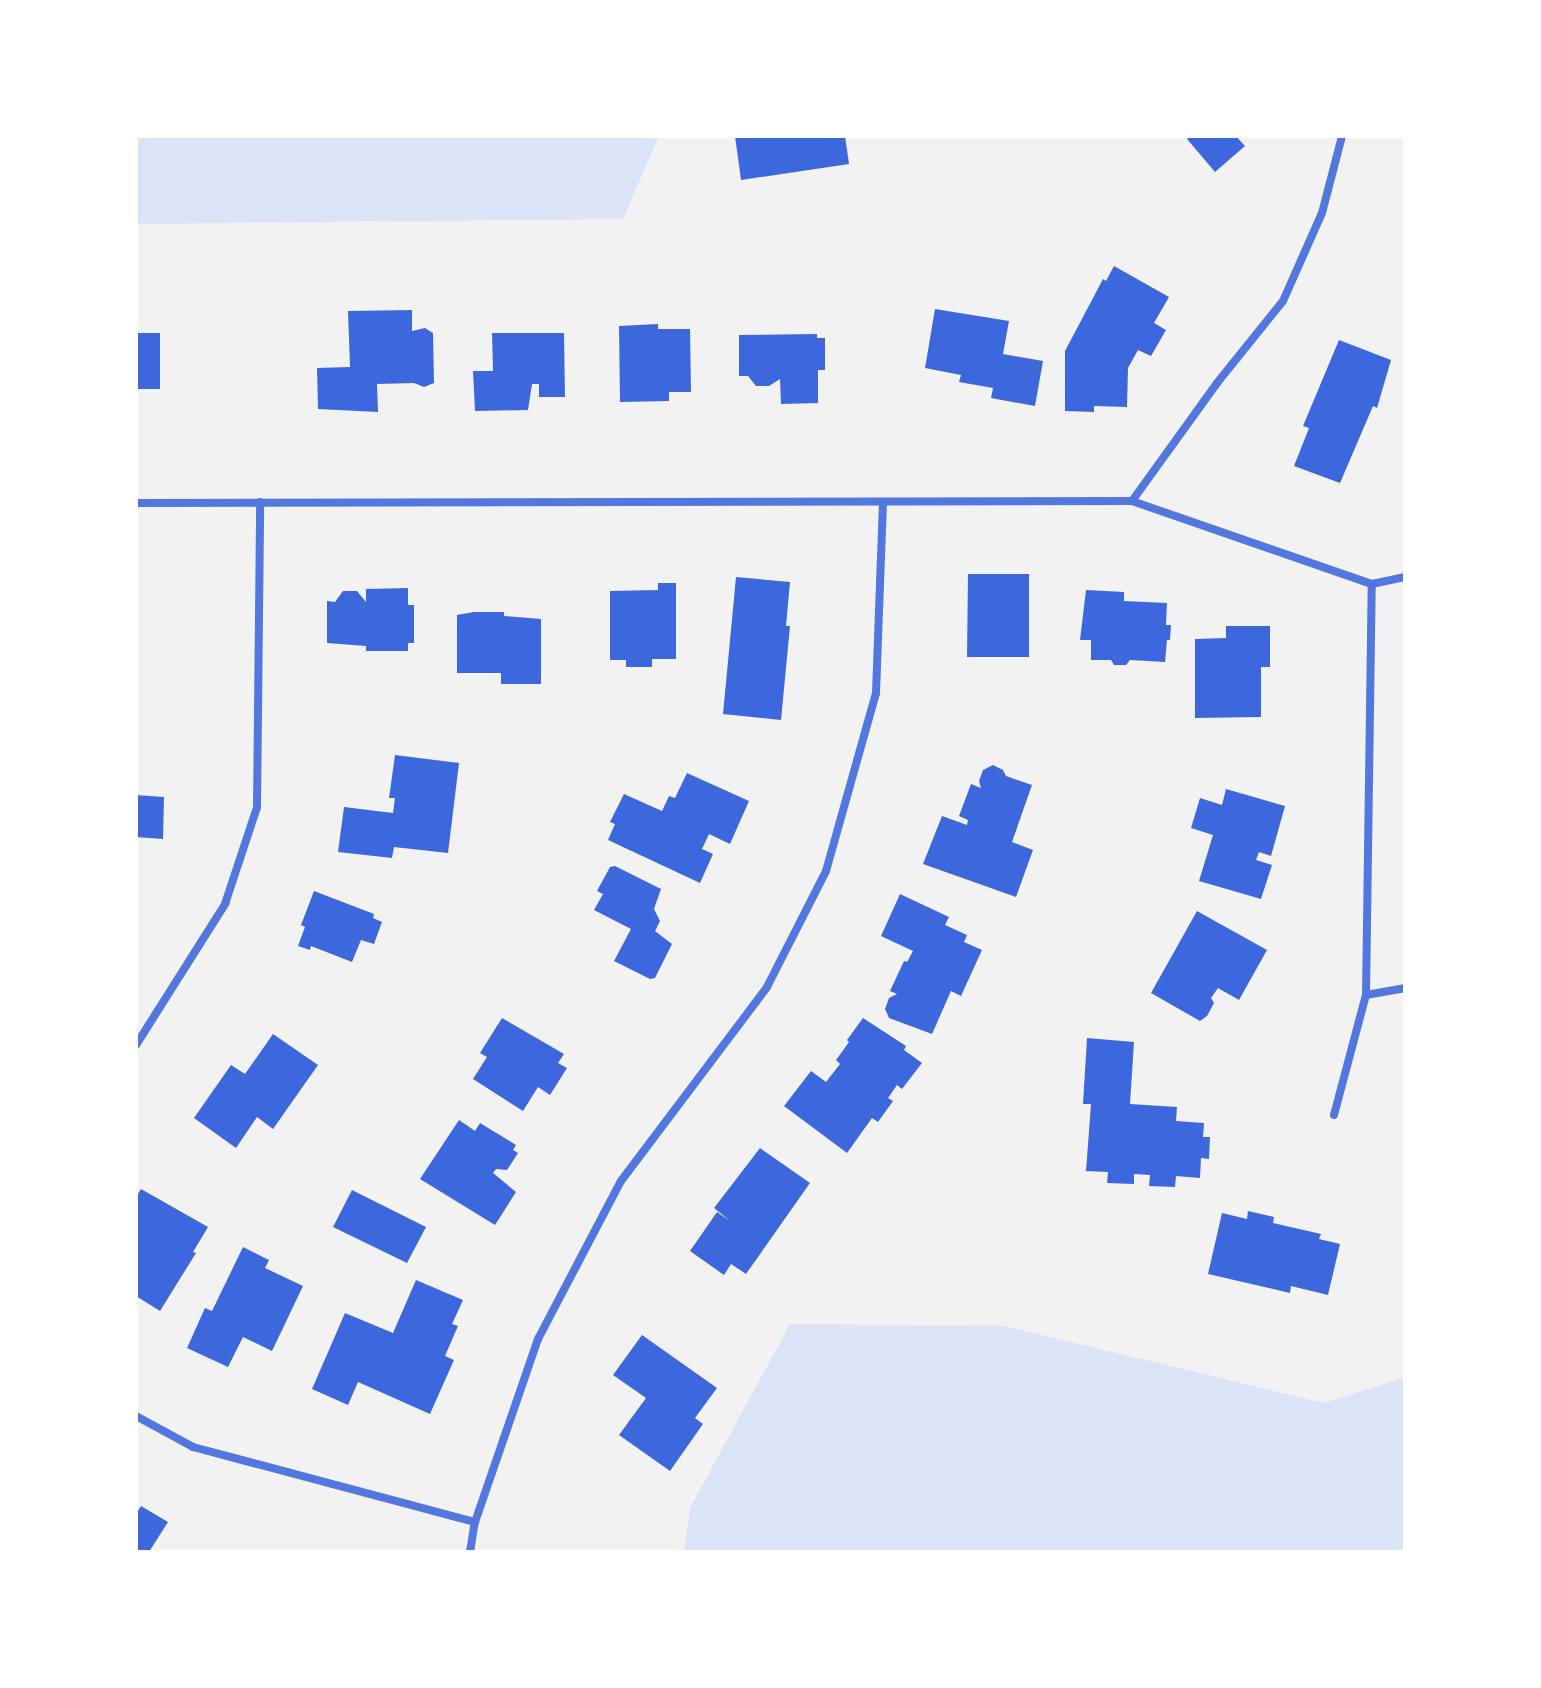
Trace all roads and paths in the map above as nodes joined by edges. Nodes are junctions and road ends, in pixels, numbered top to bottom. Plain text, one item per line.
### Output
1 (1342, 136) edge
2 (1132, 501) junction
3 (260, 502) junction
4 (883, 502) junction
5 (136, 503) edge
6 (1405, 577) edge
7 (1372, 584) junction
8 (1405, 988) edge
9 (1366, 995) junction
10 (136, 1045) edge
11 (1334, 1115) dead end
12 (136, 1416) edge
13 (475, 1522) junction
14 (470, 1552) edge

1 - 2 street
2 - 4 street
2 - 7 street
3 - 4 street
3 - 5 street
3 - 10 street
4 - 13 street
6 - 7 street
7 - 9 street
8 - 9 street
9 - 11 street
12 - 13 street
13 - 14 street

